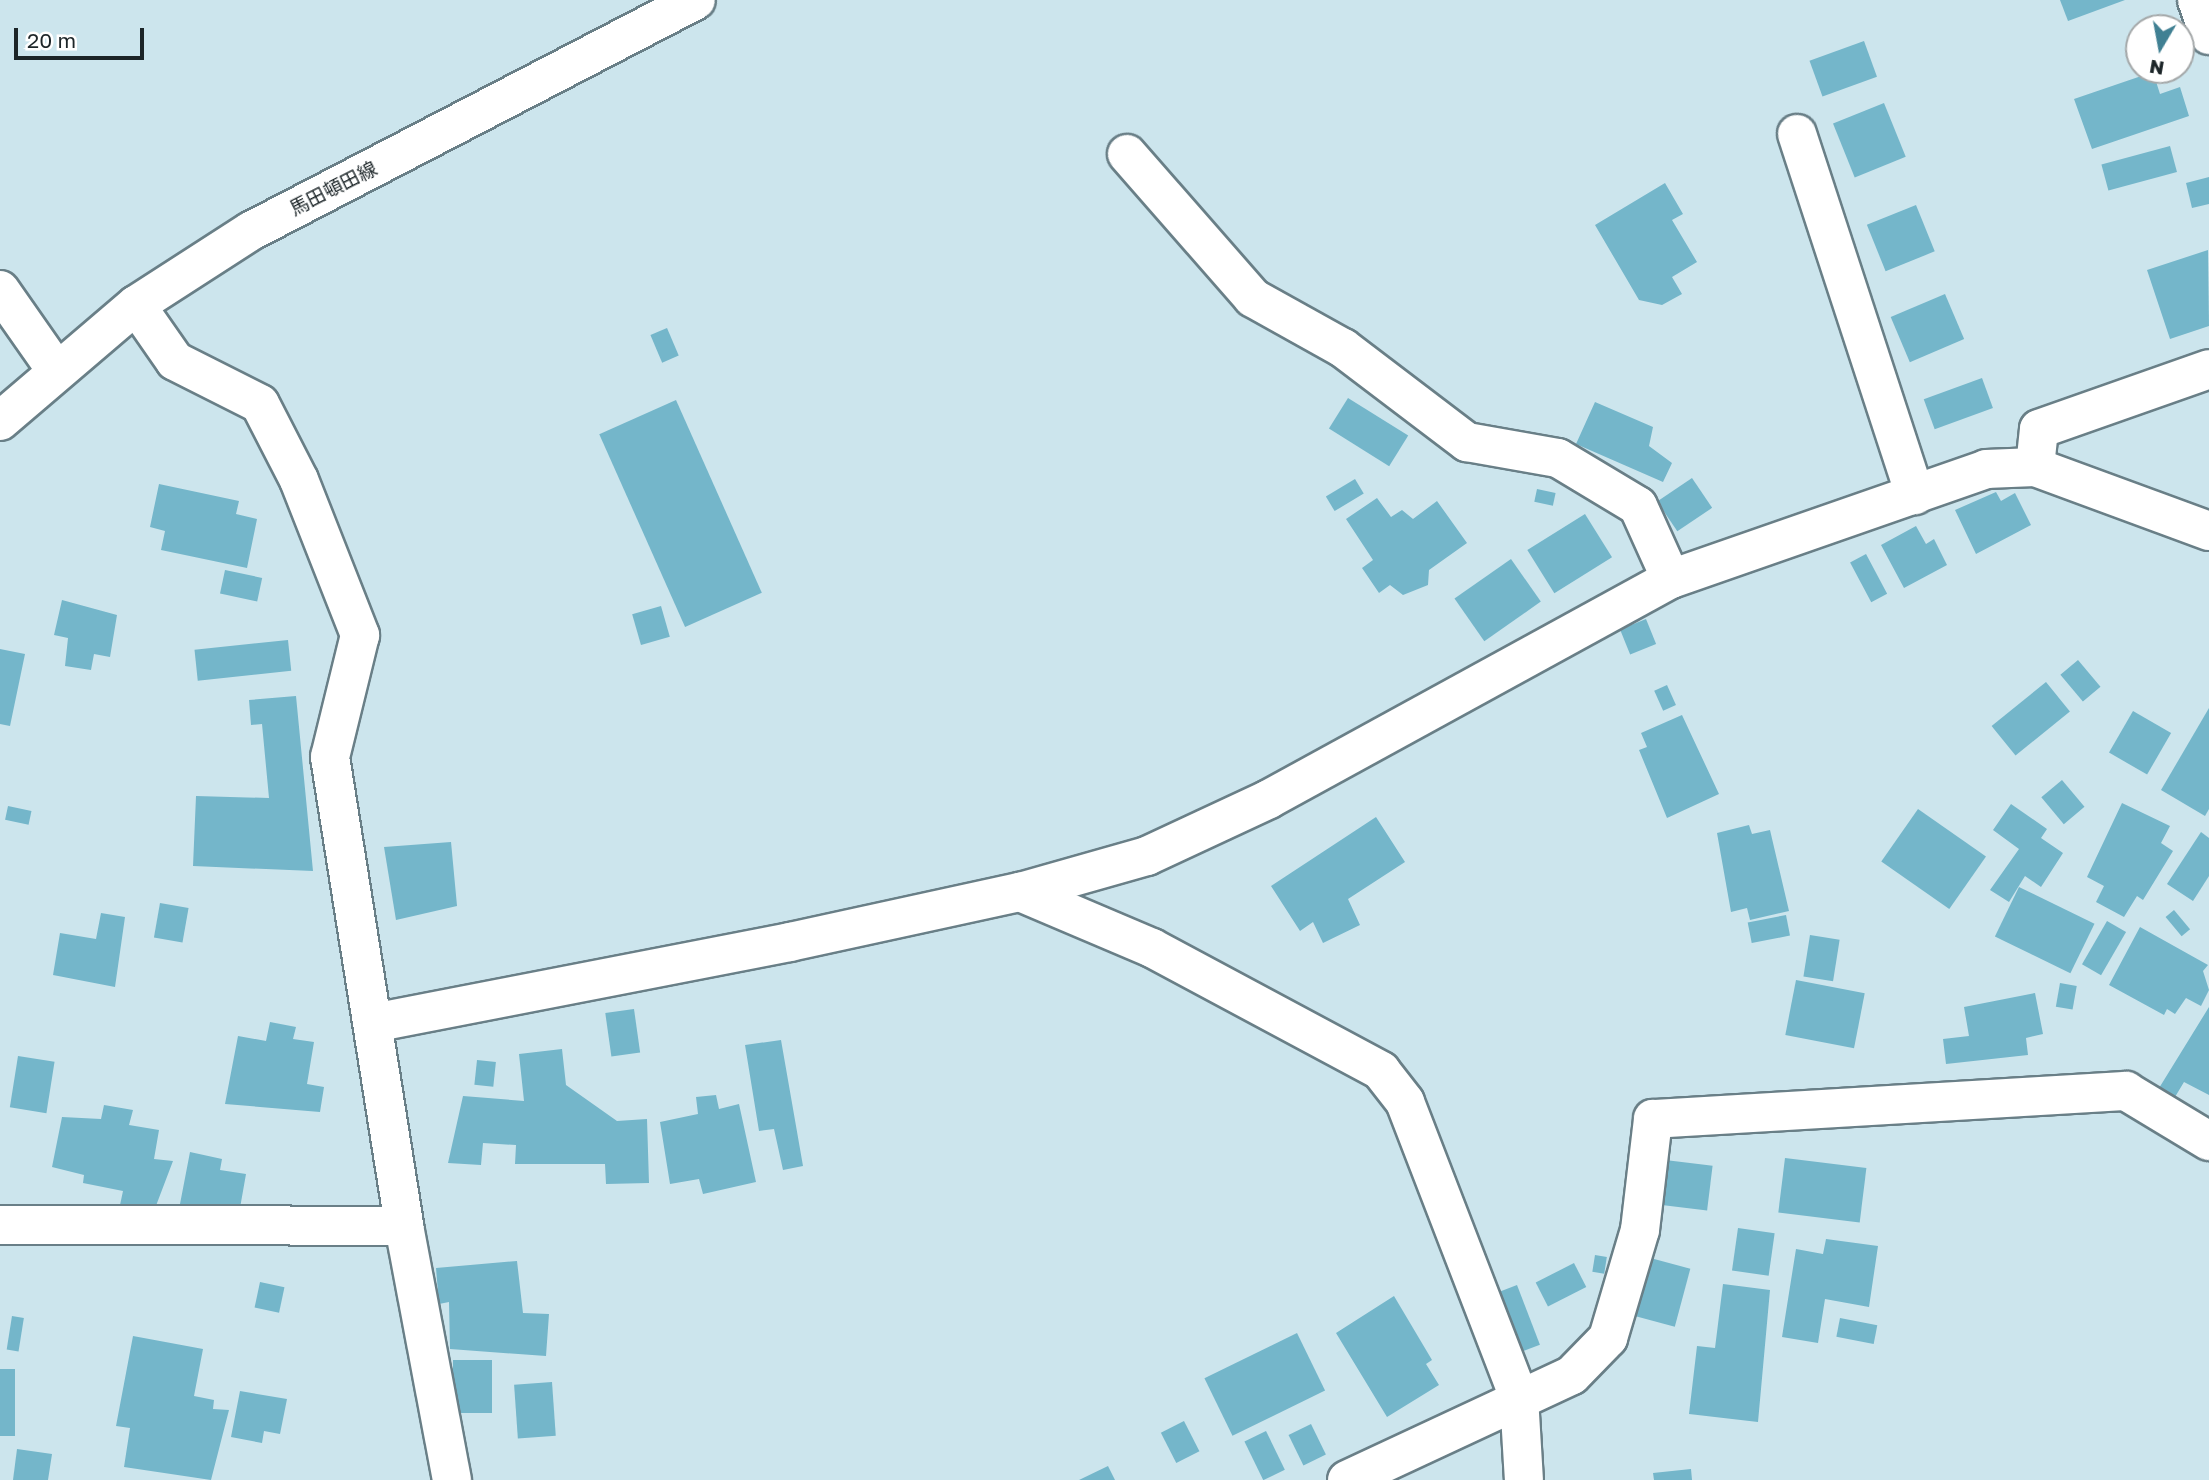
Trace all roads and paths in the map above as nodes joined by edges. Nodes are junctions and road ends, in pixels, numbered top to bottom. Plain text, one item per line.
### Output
1 (696, 0) edge
2 (2197, 0) edge
3 (2209, 35) edge
4 (1797, 134) dead end
5 (1127, 154) dead end
6 (0, 290) edge
7 (136, 304) junction
8 (2209, 369) edge
9 (56, 370) junction
10 (0, 421) edge
11 (2035, 467) junction
12 (1915, 495) junction
13 (2209, 531) edge
14 (1671, 579) junction
15 (1020, 892) junction
16 (373, 1023) junction
17 (2209, 1141) edge
18 (0, 1225) edge
19 (404, 1226) junction
20 (1518, 1397) junction
21 (452, 1480) edge
22 (1347, 1480) edge
23 (1524, 1480) edge

1 - 7 street, 馬田頓田線
2 - 3 street
4 - 12 street
5 - 14 street
6 - 9 street
7 - 9 street, 馬田頓田線
7 - 16 street
8 - 11 street
9 - 10 street, 馬田頓田線
11 - 12 street
11 - 13 street
12 - 14 street
14 - 15 street
15 - 16 street
15 - 20 street
16 - 19 street
17 - 20 street
18 - 19 street
19 - 21 street
20 - 22 street
20 - 23 street

